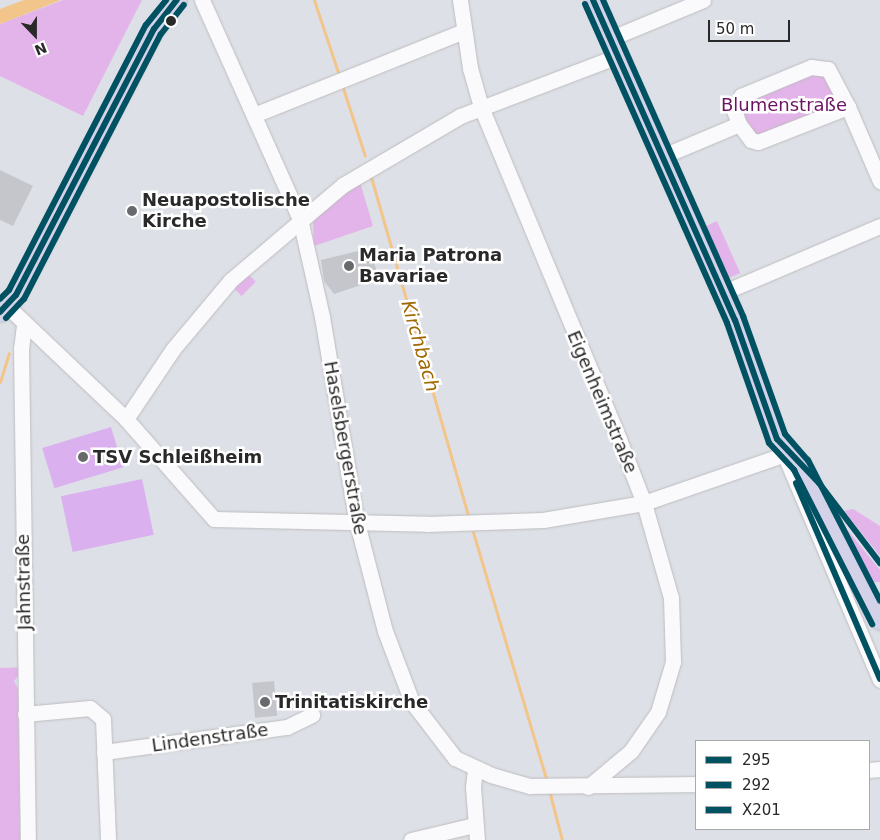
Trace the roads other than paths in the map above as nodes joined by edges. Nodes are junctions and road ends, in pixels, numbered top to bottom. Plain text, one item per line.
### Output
1 (177, 0) edge
2 (202, 0) edge
3 (460, 0) edge
4 (593, 0) edge
5 (704, 0) edge
6 (464, 31) junction
7 (609, 39) junction
8 (618, 56) junction
9 (481, 107) junction
10 (848, 107) junction
11 (254, 115) junction
12 (739, 124) junction
13 (662, 156) junction
14 (880, 181) edge
15 (300, 219) junction
16 (880, 226) edge
17 (722, 293) junction
18 (4, 309) edge
19 (24, 325) junction
20 (126, 419) junction
21 (788, 454) junction
22 (644, 503) junction
23 (356, 519) junction
24 (880, 620) edge
25 (880, 680) edge
26 (26, 714) junction
27 (312, 715) dead end
28 (104, 752) junction
29 (476, 770) junction
30 (695, 784) edge
31 (588, 787) junction
32 (474, 824) junction
33 (28, 840) edge
34 (108, 840) edge
35 (411, 840) edge
36 (477, 840) edge

1 - 18 main road
2 - 11 street, Haselsbergerstraße
3 - 6 street, Eigenheimstraße
4 - 7 main road
5 - 7 street
6 - 9 street, Eigenheimstraße
6 - 11 street
7 - 8 main road
8 - 9 street
8 - 13 main road
9 - 15 street
9 - 22 street, Eigenheimstraße
10 - 12 street
10 - 12 street
10 - 14 street
11 - 15 street, Haselsbergerstraße
12 - 13 street
13 - 17 main road
15 - 20 street
15 - 23 street, Haselsbergerstraße
16 - 17 street
17 - 21 main road
18 - 19 street
19 - 20 street
19 - 26 street, Jahnstraße
20 - 23 street
21 - 22 street
21 - 24 main road
21 - 25 street
22 - 23 street
22 - 31 street, Eigenheimstraße
23 - 29 street, Haselsbergerstraße
26 - 28 street
26 - 33 street, Jahnstraße
27 - 28 street, Lindenstraße
28 - 34 street
29 - 31 street, Haselsbergerstraße
29 - 32 street
30 - 31 street, Haselsbergerstraße
32 - 35 street
32 - 36 street

